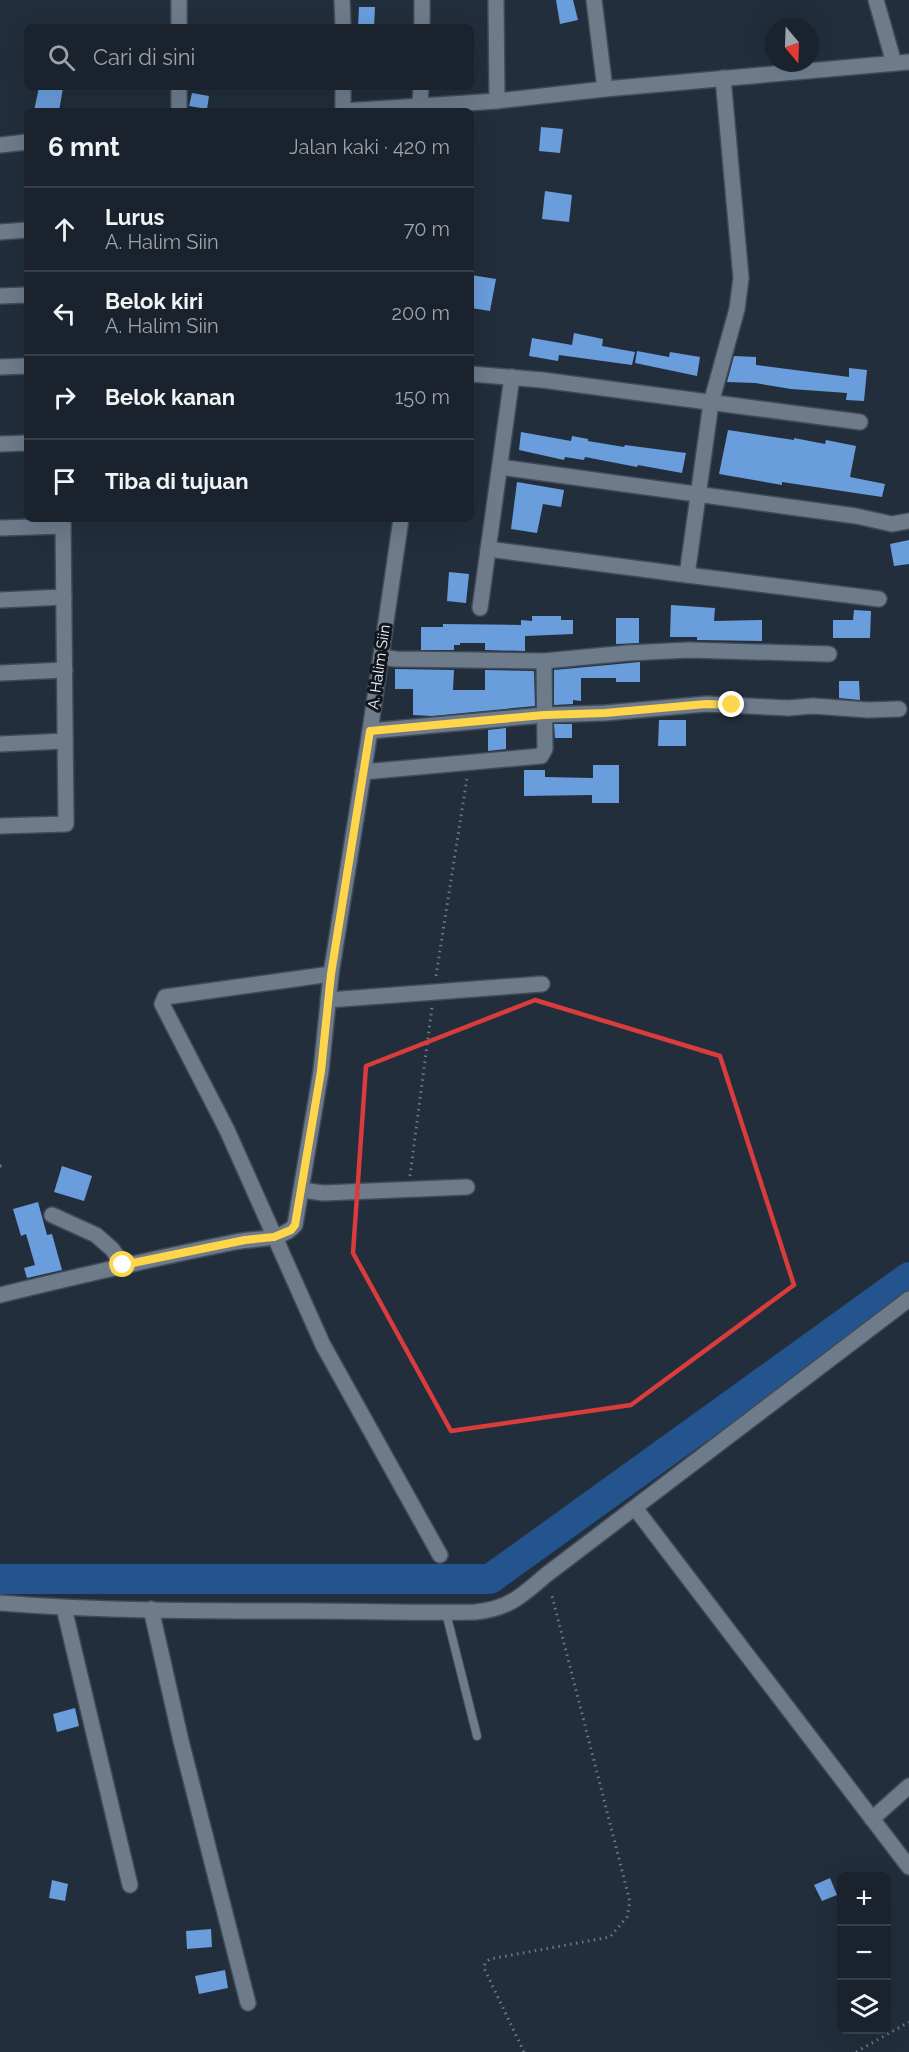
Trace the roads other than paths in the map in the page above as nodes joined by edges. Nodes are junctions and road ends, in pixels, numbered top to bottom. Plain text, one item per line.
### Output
1 (179, 0) edge
2 (342, 0) edge
3 (422, 0) edge
4 (496, 0) edge
5 (594, 0) edge
6 (876, 0) edge
7 (179, 24) edge
8 (343, 24) edge
9 (422, 24) edge
10 (901, 63) edge
11 (723, 78) junction
12 (605, 89) junction
13 (179, 90) edge
14 (343, 90) edge
15 (421, 90) edge
16 (497, 101) junction
17 (420, 104) junction
18 (458, 107) edge
19 (179, 108) edge
20 (343, 108) edge
21 (376, 108) edge
22 (24, 142) edge
23 (0, 145) edge
24 (24, 230) edge
25 (0, 232) edge
26 (24, 295) edge
27 (0, 296) edge
28 (24, 366) edge
29 (0, 367) edge
30 (474, 374) edge
31 (512, 377) junction
32 (711, 404) junction
33 (860, 423) dead end
34 (24, 443) edge
35 (0, 444) edge
36 (500, 467) junction
37 (697, 495) junction
38 (909, 521) edge
39 (401, 522) edge
40 (63, 523) edge
41 (0, 528) edge
42 (488, 549) junction
43 (687, 574) junction
44 (64, 597) junction
45 (879, 599) dead end
46 (0, 600) edge
47 (480, 609) dead end
48 (829, 654) dead end
49 (381, 657) junction
50 (544, 661) junction
51 (65, 670) junction
52 (0, 673) edge
53 (899, 709) dead end
54 (544, 715) junction
55 (370, 731) junction
56 (65, 741) junction
57 (0, 744) edge
58 (363, 772) junction
59 (0, 826) edge
60 (331, 974) junction
61 (542, 984) dead end
62 (328, 1000) junction
63 (467, 1187) dead end
64 (312, 1192) junction
65 (52, 1215) dead end
66 (274, 1237) junction
67 (123, 1265) junction
68 (0, 1295) edge
69 (909, 1299) edge
70 (635, 1508) junction
71 (440, 1555) dead end
72 (0, 1603) edge
73 (64, 1608) junction
74 (151, 1609) junction
75 (446, 1612) junction
76 (477, 1736) dead end
77 (909, 1785) edge
78 (872, 1819) junction
79 (909, 1867) edge
80 (130, 1885) dead end
81 (248, 2003) dead end

1 - 7 street
2 - 8 street
3 - 9 street
4 - 16 street
5 - 12 street
6 - 10 street
10 - 11 street
11 - 12 street
11 - 32 street
12 - 16 street
13 - 19 street
14 - 20 street
15 - 17 street
16 - 18 street
17 - 18 street
17 - 21 street
22 - 23 street
24 - 25 street
26 - 27 street
28 - 29 street
30 - 31 street
31 - 32 street
31 - 36 street
32 - 33 street
32 - 37 street
34 - 35 street
36 - 37 street
36 - 42 street
37 - 38 street
37 - 43 street
39 - 49 street, A. Halim Siin
40 - 41 street
40 - 44 street
42 - 43 street
42 - 47 street
43 - 45 street
44 - 46 street
44 - 51 street
48 - 50 street
49 - 50 street
49 - 55 street, A. Halim Siin
50 - 54 street
51 - 52 street
51 - 56 street
53 - 54 street
54 - 55 street
54 - 58 street
55 - 58 street, A. Halim Siin
56 - 57 street
56 - 59 street
58 - 60 street, A. Halim Siin
60 - 62 street, A. Halim Siin
60 - 66 street
61 - 62 street
62 - 64 street, A. Halim Siin
63 - 64 street
64 - 66 street, A. Halim Siin
65 - 67 street
66 - 67 street
66 - 71 street
67 - 68 street
69 - 70 street
70 - 75 street
70 - 78 street
72 - 73 street
73 - 74 street
73 - 80 street
74 - 75 street
74 - 81 street
75 - 76 lane
77 - 78 street
78 - 79 street

